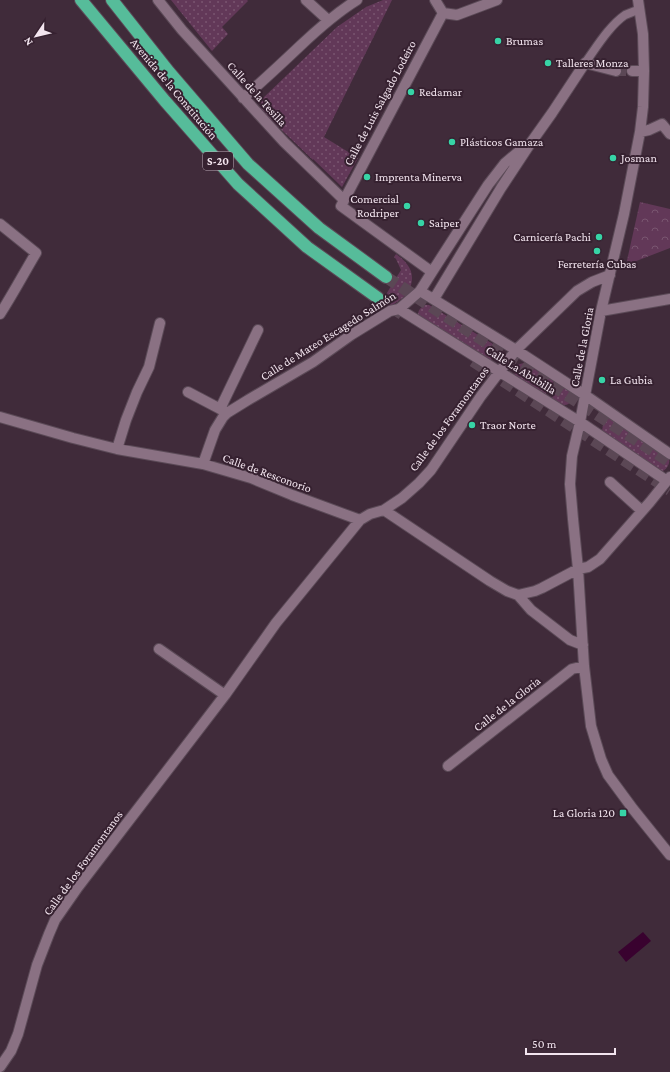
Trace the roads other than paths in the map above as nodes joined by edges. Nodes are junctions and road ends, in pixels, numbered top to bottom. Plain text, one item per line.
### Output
1 (81, 0) edge
2 (112, 0) edge
3 (158, 0) edge
4 (306, 0) edge
5 (357, 0) edge
6 (435, 0) edge
7 (497, 0) edge
8 (639, 5) edge
9 (442, 13) junction
10 (328, 20) junction
11 (584, 63) junction
12 (616, 71) tunnel mouth
13 (632, 71) tunnel mouth
14 (644, 71) junction
15 (243, 98) junction
16 (666, 120) edge
17 (640, 132) junction
18 (670, 134) edge
19 (530, 144) junction
20 (343, 203) junction
21 (0, 224) edge
22 (432, 272) junction
23 (610, 275) junction
24 (386, 277) tunnel mouth
25 (420, 291) junction
26 (378, 298) tunnel mouth
27 (434, 299) junction
28 (670, 299) edge
29 (399, 309) junction
30 (601, 311) junction
31 (0, 314) edge
32 (160, 323) dead end
33 (258, 330) dead end
34 (516, 350) junction
35 (500, 371) junction
36 (188, 392) dead end
37 (585, 395) junction
38 (224, 411) junction
39 (0, 417) edge
40 (580, 422) junction
41 (117, 449) junction
42 (670, 454) edge
43 (203, 464) junction
44 (668, 479) edge
45 (610, 482) dead end
46 (384, 510) junction
47 (642, 511) junction
48 (360, 520) junction
49 (578, 569) junction
50 (518, 595) junction
51 (583, 644) junction
52 (159, 649) dead end
53 (584, 666) junction
54 (225, 695) junction
55 (448, 766) dead end
56 (670, 855) edge
57 (0, 1067) edge

1 - 26 highway, Avenida de la Constitución / S-20
2 - 24 highway, Avenida de la Constitución / S-20
3 - 15 street, Calle de la Tesilla
4 - 10 street
5 - 10 street
6 - 9 street
7 - 9 street
8 - 11 street
8 - 14 street, Calle de la Gloria
9 - 20 street, Calle de Luis Salgado Lodeiro
10 - 15 street
11 - 12 street
11 - 19 street
13 - 14 street
14 - 17 street, Calle de la Gloria
15 - 20 street, Calle de la Tesilla
16 - 17 street
16 - 18 street
17 - 23 street, Calle de la Gloria
19 - 22 street
19 - 27 street
20 - 22 street, Calle de la Tesilla
21 - 31 street
22 - 25 street
23 - 30 street, Calle de la Gloria
23 - 34 street, Calle de los Foramontanos
25 - 27 street, Calle La Abubilla
25 - 29 street, Calle de Mateo Escagedo Salmón
27 - 34 street, Calle La Abubilla
28 - 30 street
29 - 35 street, Calle La Abubilla
29 - 38 street, Calle de Mateo Escagedo Salmón
30 - 37 street, Calle de la Gloria
32 - 41 street
33 - 38 street, Calle de Mateo Escagedo Salmón
34 - 35 street, Calle de los Foramontanos
34 - 37 street, Calle La Abubilla
35 - 40 street, Calle La Abubilla
35 - 46 street, Calle de los Foramontanos
36 - 38 street
37 - 40 street, Calle de la Gloria
37 - 42 street, Calle La Abubilla
38 - 43 street, Calle de Mateo Escagedo Salmón
39 - 41 street, Calle de Resconorio
40 - 44 street, Calle La Abubilla
40 - 49 street, Calle de la Gloria
41 - 43 street, Calle de Resconorio
43 - 48 street, Calle de Resconorio
44 - 47 street
45 - 47 street
46 - 48 street, Calle de los Foramontanos
46 - 50 street
47 - 49 street
48 - 54 street, Calle de los Foramontanos
49 - 50 street
49 - 51 street, Calle de la Gloria
50 - 51 street
51 - 53 street, Calle de la Gloria
52 - 54 street
53 - 55 street, Calle de la Gloria
53 - 56 street, Calle de la Gloria
54 - 57 street, Calle de los Foramontanos

